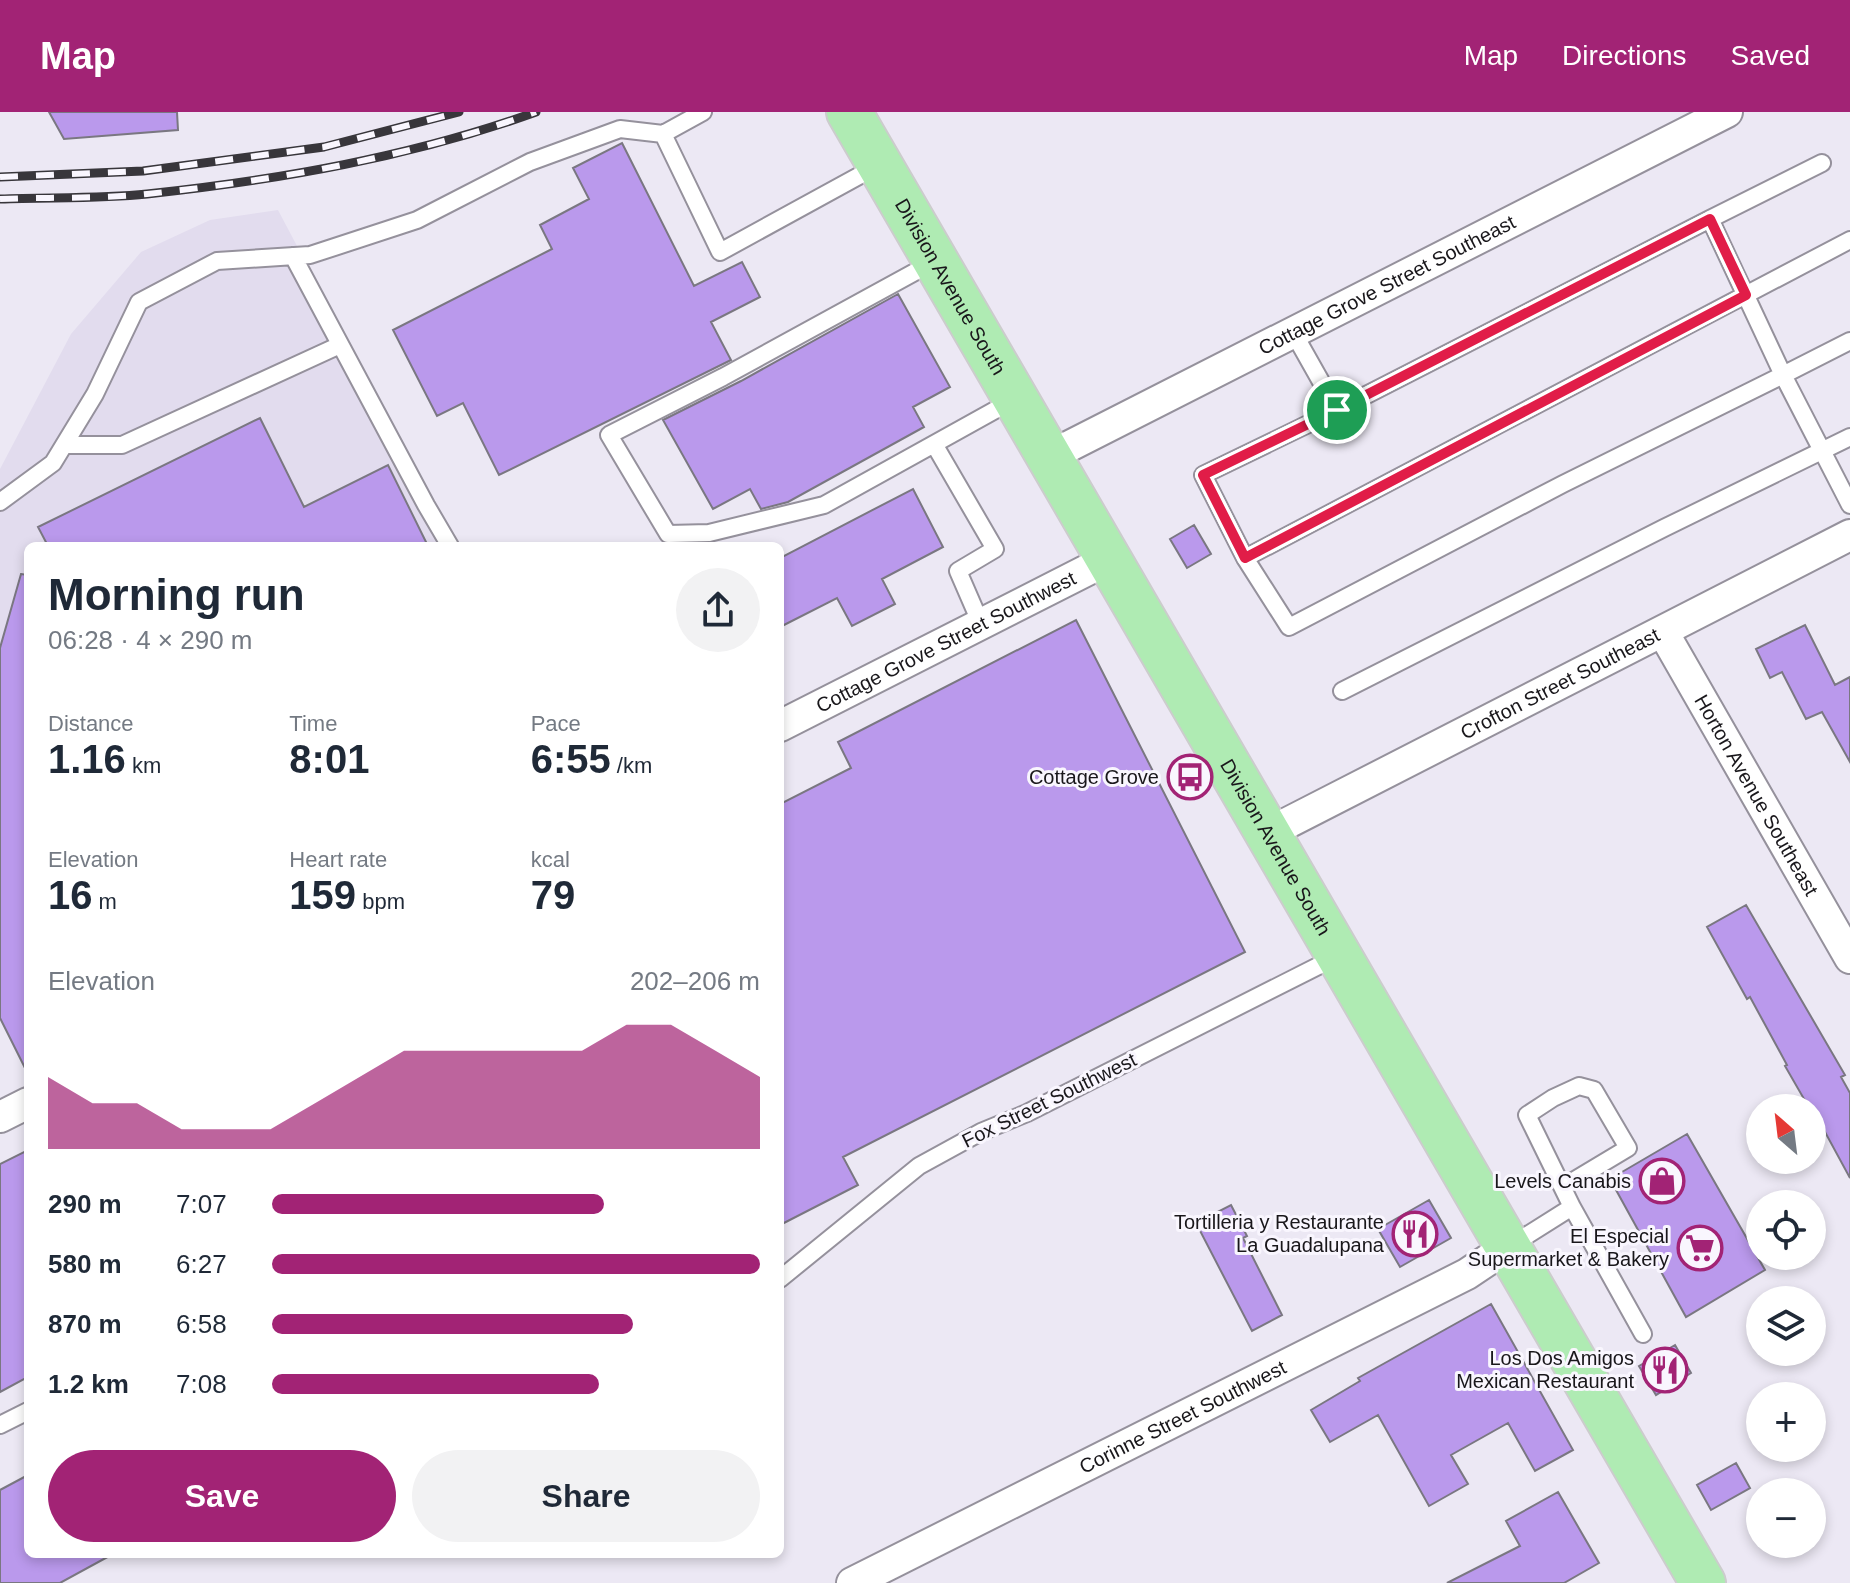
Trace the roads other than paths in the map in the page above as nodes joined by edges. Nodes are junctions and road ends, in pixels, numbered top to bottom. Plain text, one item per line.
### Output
1 (703, 112) edge
2 (849, 112) edge
3 (1727, 112) edge
4 (663, 134) junction
5 (1822, 163) dead end
6 (880, 165) junction
7 (1710, 219) junction
8 (1850, 240) edge
9 (293, 256) junction
10 (935, 261) junction
11 (1746, 295) junction
12 (1293, 332) junction
13 (1850, 341) edge
14 (340, 345) junction
15 (1783, 375) junction
16 (1015, 399) junction
17 (1337, 410) junction
18 (1850, 437) edge
19 (934, 444) junction
20 (64, 445) junction
21 (1823, 451) junction
22 (1048, 457) junction
23 (0, 502) edge
24 (1850, 505) edge
25 (1850, 535) edge
26 (448, 542) edge
27 (1111, 558) junction
28 (1245, 558) junction
29 (981, 624) junction
30 (1663, 632) junction
31 (1342, 691) dead end
32 (784, 724) edge
33 (1268, 833) junction
34 (1340, 955) junction
35 (1850, 958) edge
36 (24, 1105) edge
37 (0, 1117) edge
38 (1563, 1187) junction
39 (1572, 1207) junction
40 (1509, 1246) junction
41 (784, 1276) edge
42 (1643, 1334) dead end
43 (24, 1413) edge
44 (0, 1425) edge
45 (852, 1583) edge
46 (1703, 1583) edge

1 - 4 lane
2 - 6 main road, Division Avenue South
3 - 12 street, Cottage Grove Street Southeast
4 - 6 lane
4 - 9 lane
5 - 7 lane
6 - 10 main road, Division Avenue South
7 - 11 lane
7 - 17 lane
8 - 11 lane
9 - 14 lane
9 - 20 lane
10 - 16 main road, Division Avenue South
10 - 19 lane
11 - 15 lane
11 - 28 lane
12 - 17 lane
12 - 22 street, Cottage Grove Street Southeast
13 - 15 lane
14 - 20 lane
14 - 26 lane
15 - 21 lane
15 - 28 lane
16 - 19 lane
16 - 22 main road, Division Avenue South
17 - 28 lane
18 - 21 lane
19 - 29 lane
20 - 23 lane
21 - 24 lane
21 - 31 lane
22 - 27 main road, Division Avenue South
25 - 30 street, Crofton Street Southeast
27 - 29 street, Cottage Grove Street Southwest
27 - 33 main road, Division Avenue South
29 - 32 street, Cottage Grove Street Southwest
30 - 33 street, Crofton Street Southeast
30 - 35 street, Horton Avenue Southeast
33 - 34 main road, Division Avenue South
34 - 40 main road, Division Avenue South
34 - 41 lane, Fox Street Southwest
36 - 37 street
38 - 38 lane
38 - 39 lane
39 - 40 lane
39 - 42 lane
40 - 45 street, Corinne Street Southwest
40 - 46 main road, Division Avenue South
43 - 44 lane

